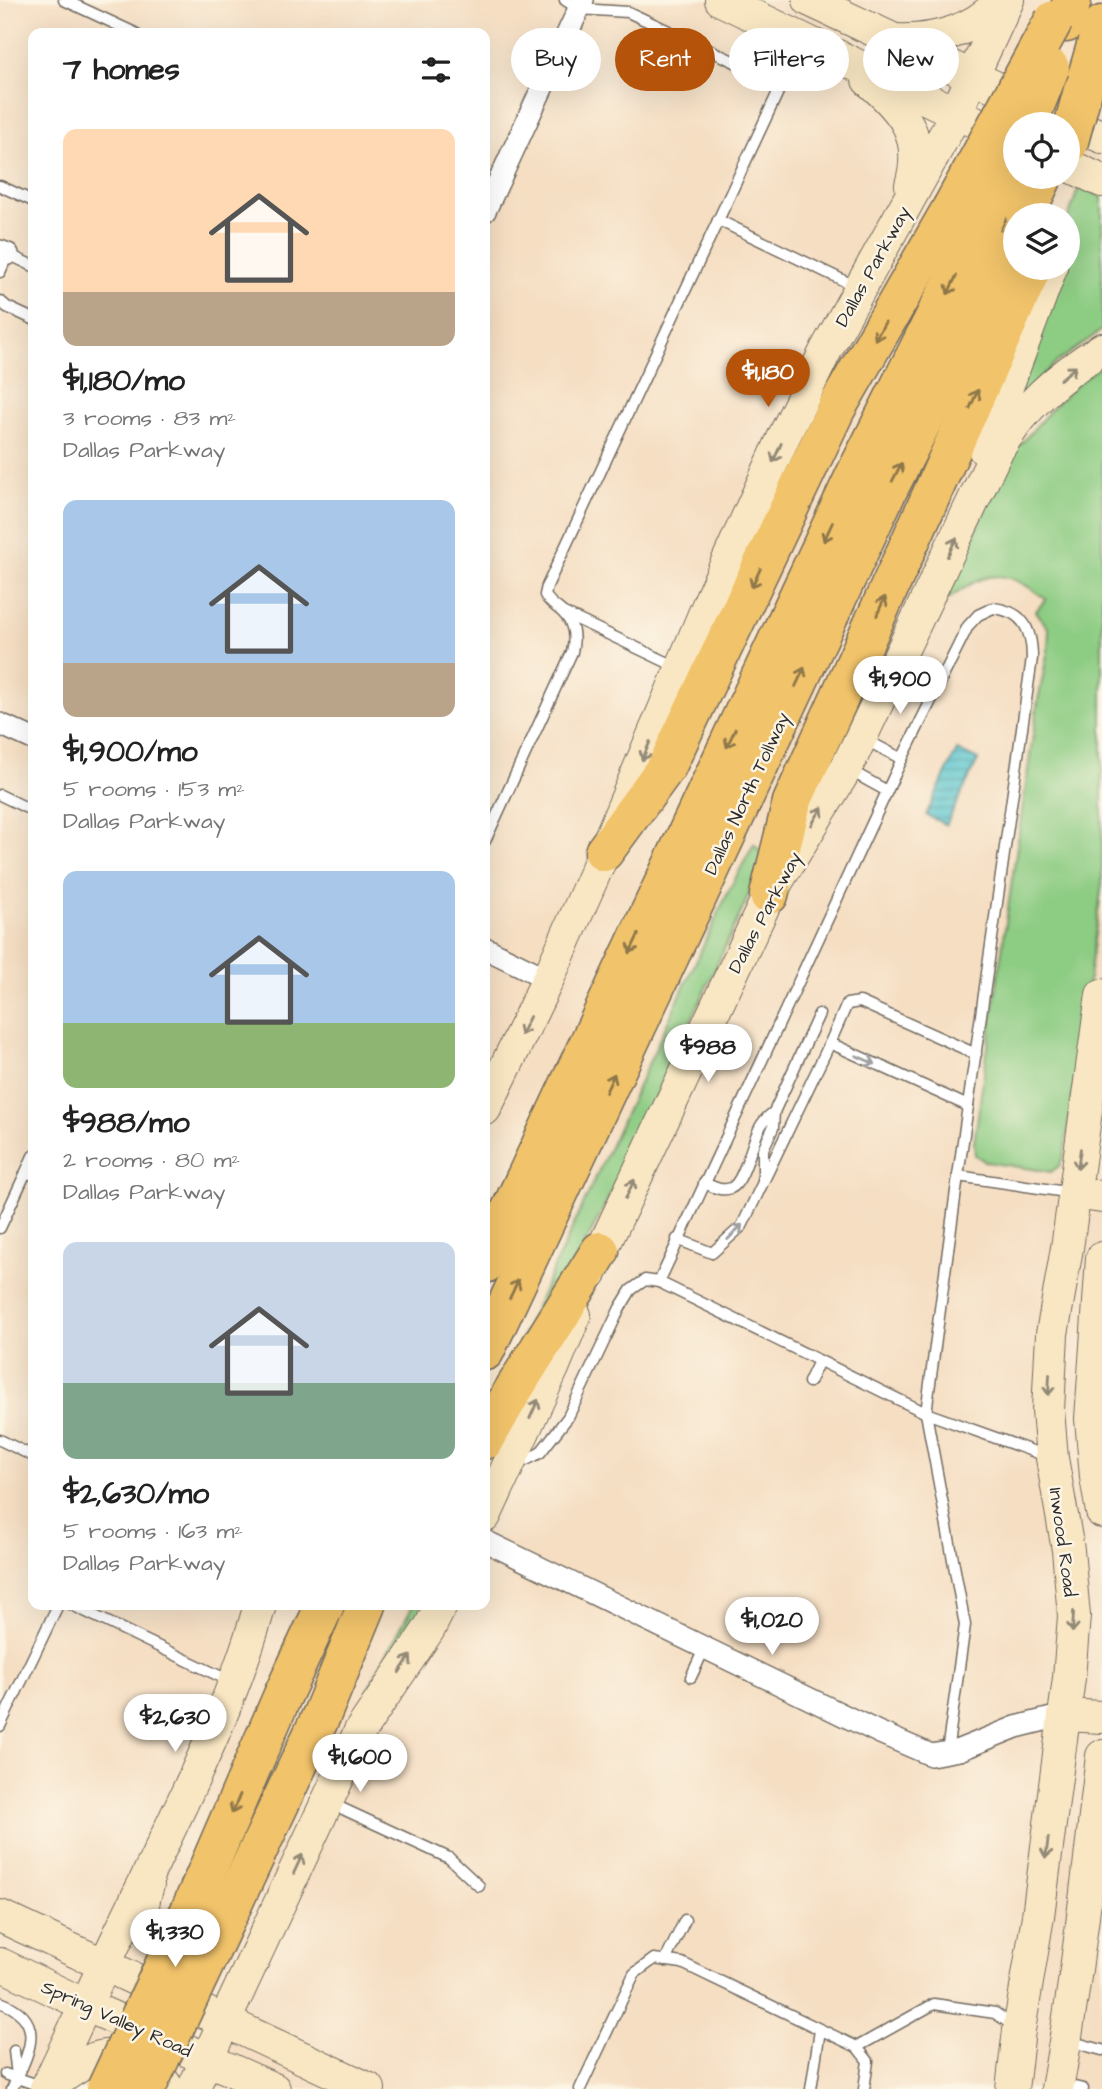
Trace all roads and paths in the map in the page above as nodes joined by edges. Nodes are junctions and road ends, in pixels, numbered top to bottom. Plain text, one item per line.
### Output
1 (64, 0) edge
2 (721, 0) edge
3 (809, 0) edge
4 (1000, 0) edge
5 (1009, 0) edge
6 (575, 3) edge
7 (1076, 18) edge
8 (124, 28) edge
9 (781, 28) edge
10 (868, 28) edge
11 (959, 29) edge
12 (729, 59) edge
13 (849, 60) edge
14 (849, 62) edge
15 (959, 71) edge
16 (973, 78) junction
17 (1083, 90) junction
18 (779, 91) edge
19 (1033, 112) edge
20 (1073, 112) edge
21 (1077, 112) edge
22 (956, 113) junction
23 (1003, 135) edge
24 (1102, 137) edge
25 (1080, 171) edge
26 (1102, 181) edge
27 (0, 186) edge
28 (1003, 189) edge
29 (490, 195) edge
30 (28, 199) edge
31 (1042, 203) edge
32 (905, 207) junction
33 (718, 220) junction
34 (991, 228) edge
35 (3, 259) edge
36 (28, 266) edge
37 (1027, 280) edge
38 (1046, 280) edge
39 (860, 288) junction
40 (1, 302) edge
41 (28, 317) edge
42 (1102, 349) edge
43 (972, 505) junction
44 (564, 613) junction
45 (681, 668) junction
46 (0, 724) edge
47 (28, 737) edge
48 (861, 738) junction
49 (902, 759) junction
50 (846, 769) junction
51 (887, 791) junction
52 (0, 795) edge
53 (28, 809) edge
54 (490, 830) edge
55 (604, 852) junction
56 (769, 895) junction
57 (490, 950) edge
58 (548, 979) junction
59 (1102, 995) edge
60 (819, 1014) dead end
61 (830, 1043) junction
62 (976, 1054) junction
63 (490, 1099) edge
64 (968, 1106) junction
65 (774, 1112) junction
66 (28, 1175) edge
67 (958, 1176) junction
68 (704, 1183) junction
69 (763, 1184) junction
70 (1088, 1195) edge
71 (0, 1228) edge
72 (677, 1240) junction
73 (600, 1251) joint
74 (490, 1253) edge
75 (1102, 1258) edge
76 (659, 1282) junction
77 (490, 1340) edge
78 (820, 1360) junction
79 (809, 1382) dead end
80 (926, 1413) junction
81 (0, 1440) edge
82 (28, 1454) edge
83 (496, 1454) edge
84 (1052, 1458) junction
85 (490, 1488) edge
86 (1102, 1512) edge
87 (490, 1543) edge
88 (56, 1610) edge
89 (82, 1610) edge
90 (259, 1610) edge
91 (304, 1610) edge
92 (323, 1610) edge
93 (365, 1610) edge
94 (389, 1610) edge
95 (438, 1610) edge
96 (705, 1647) junction
97 (691, 1677) dead end
98 (234, 1683) junction
99 (282, 1696) junction
100 (322, 1714) junction
101 (1064, 1715) junction
102 (1102, 1717) edge
103 (0, 1726) edge
104 (947, 1752) junction
105 (1102, 1756) edge
106 (327, 1802) junction
107 (156, 1857) junction
108 (1096, 1869) edge
109 (479, 1886) dead end
110 (276, 1912) junction
111 (0, 1916) edge
112 (208, 1916) junction
113 (685, 1920) dead end
114 (666, 1961) junction
115 (104, 1965) junction
116 (0, 1966) edge
117 (0, 2002) edge
118 (85, 2005) junction
119 (225, 2020) junction
120 (821, 2030) junction
121 (1019, 2030) junction
122 (1066, 2040) junction
123 (857, 2047) junction
124 (1102, 2050) edge
125 (14, 2051) dead end
126 (207, 2059) junction
127 (5, 2074) dead end
128 (15, 2084) edge
129 (1066, 2087) edge
130 (4, 2089) edge
131 (46, 2089) edge
132 (106, 2089) edge
133 (146, 2089) edge
134 (168, 2089) edge
135 (193, 2089) edge
136 (274, 2089) edge
137 (369, 2089) edge
138 (580, 2089) edge
139 (811, 2089) edge
140 (864, 2089) edge
141 (1012, 2089) edge

1 - 8 lane
2 - 9 main road
3 - 10 main road
4 - 11 main road
5 - 16 main road, Dallas Parkway
6 - 12 lane
6 - 29 street
7 - 17 highway
7 - 19 highway, bridge
7 - 34 highway, bridge
13 - 22 main road
14 - 32 main road
15 - 16 main road
16 - 22 main road, Dallas Parkway
16 - 24 main road
17 - 20 highway, bridge
17 - 21 highway, bridge
18 - 33 lane
22 - 23 main road
22 - 32 main road, Dallas Parkway
25 - 26 main road
27 - 30 lane
28 - 34 highway, Dallas North Tollway, bridge
31 - 32 main road
32 - 39 main road, Dallas Parkway
33 - 39 lane
33 - 44 lane
34 -> 55 highway
34 -> 74 highway, Dallas North Tollway
77 -> 34 highway, Dallas North Tollway
35 - 36 lane
56 -> 37 highway
38 - 43 main road
39 -> 45 main road, Dallas Parkway
40 - 41 lane
43 -> 42 main road, Dallas Parkway
48 -> 43 main road, Dallas Parkway
44 - 45 lane
44 - 54 lane
45 -> 55 main road, Dallas Parkway
46 - 47 street
48 - 49 lane
48 - 50 main road, Dallas Parkway
49 - 51 lane
49 - 62 lane
50 - 51 lane
56 -> 50 main road, Dallas Parkway
51 - 68 lane
52 - 53 lane
55 - 58 main road, Dallas Parkway
73 -> 56 main road, Dallas Parkway
57 - 58 street
58 -> 63 main road, Dallas Parkway
59 -> 70 main road, Inwood Road
60 - 65 lane
61 - 62 lane
61 -> 64 lane
61 - 69 lane
62 - 64 lane
64 - 67 lane
65 - 68 lane
65 - 69 lane
66 - 71 lane
67 - 70 lane
67 - 80 lane
68 - 72 lane
72 -> 69 lane
70 -> 84 main road, Inwood Road
72 - 76 lane
83 -> 73 highway
75 - 86 main road
76 - 78 lane
76 - 83 lane
78 - 79 lane
78 - 80 lane
80 - 84 lane
80 - 104 lane
81 - 82 lane
83 - 85 main road
84 -> 101 main road, Inwood Road
87 - 96 street
88 - 103 lane
89 - 98 lane
90 - 98 main road
91 - 99 highway
92 - 99 highway
93 - 100 highway
94 - 100 highway
106 -> 95 main road
96 - 97 lane
96 - 104 street
98 - 107 main road
99 -> 112 highway
100 - 112 highway
101 - 102 main road
101 - 104 street
101 -> 121 main road, Inwood Road
105 - 108 main road
106 - 109 lane
110 -> 106 main road
107 - 110 main road
107 - 115 main road
108 - 122 main road
110 - 119 main road
111 - 115 main road
112 - 132 highway, bridge
112 - 133 highway, bridge
113 - 114 lane
114 - 120 lane
114 - 138 lane
115 - 118 main road
115 - 119 main road
116 - 118 main road, Spring Valley Road
117 - 128 lane
118 - 126 main road, Spring Valley Road
118 - 131 main road
119 - 126 main road
119 - 137 main road
120 - 123 lane
120 - 139 lane
121 - 122 main road
121 - 123 lane
121 - 141 main road, Inwood Road
122 - 124 lane
122 - 129 main road
123 - 140 lane
125 - 128 lane
126 - 135 main road
126 - 136 main road, Spring Valley Road
127 - 128 lane
128 - 130 lane
128 - 131 lane
131 - 134 main road

